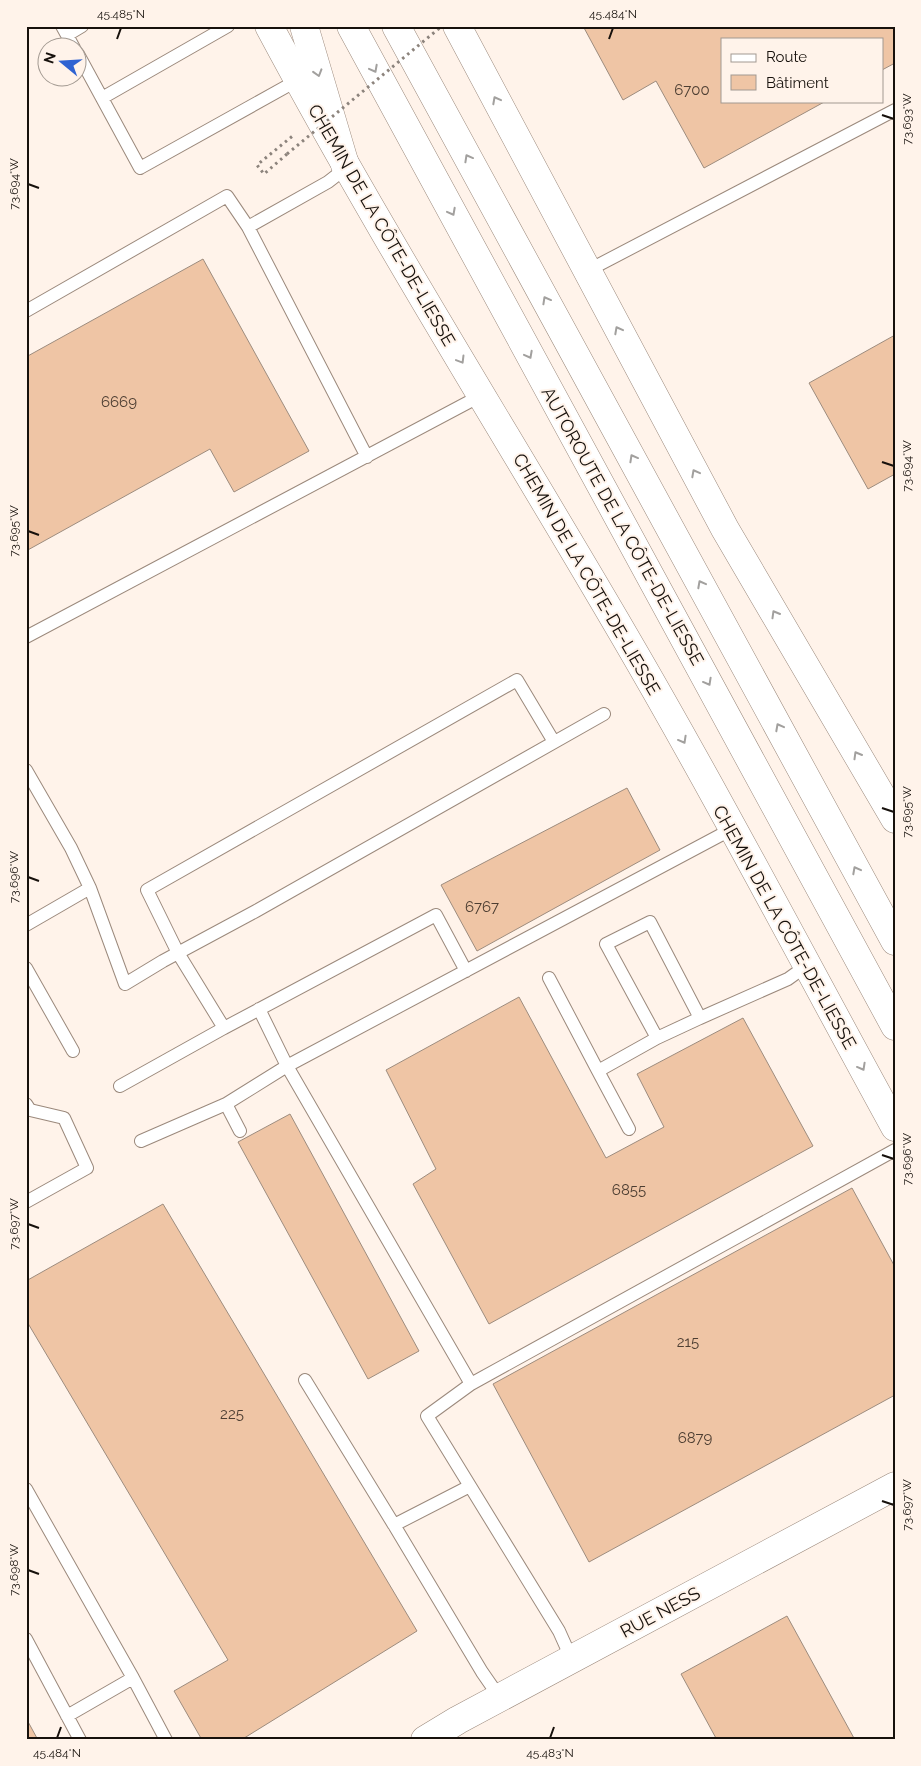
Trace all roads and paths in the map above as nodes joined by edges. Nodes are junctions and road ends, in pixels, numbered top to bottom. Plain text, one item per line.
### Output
1 (82, 26) edge
2 (228, 26) edge
3 (269, 26) edge
4 (304, 26) edge
5 (351, 26) edge
6 (396, 26) edge
7 (442, 26) edge
8 (457, 26) edge
9 (65, 31) edge
10 (88, 72) edge
11 (298, 80) junction
12 (102, 98) junction
13 (895, 110) edge
14 (298, 131) dead end
15 (346, 168) junction
16 (248, 227) junction
17 (587, 271) junction
18 (26, 311) edge
19 (482, 395) junction
20 (367, 457) junction
21 (26, 637) edge
22 (604, 714) dead end
23 (554, 742) junction
24 (26, 770) edge
25 (895, 819) edge
26 (732, 829) junction
27 (90, 888) junction
28 (26, 910) edge
29 (887, 922) edge
30 (29, 924) edge
31 (895, 941) edge
32 (178, 953) junction
33 (806, 966) junction
34 (26, 968) edge
35 (466, 971) junction
36 (549, 978) dead end
37 (259, 1009) junction
38 (700, 1018) junction
39 (895, 1026) edge
40 (224, 1028) junction
41 (657, 1038) junction
42 (73, 1051) dead end
43 (287, 1066) junction
44 (598, 1071) junction
45 (120, 1086) dead end
46 (26, 1104) edge
47 (226, 1104) junction
48 (895, 1127) edge
49 (629, 1129) dead end
50 (240, 1131) dead end
51 (141, 1141) dead end
52 (895, 1150) edge
53 (26, 1202) edge
54 (305, 1380) dead end
55 (472, 1384) junction
56 (470, 1486) junction
57 (895, 1486) edge
58 (26, 1489) edge
59 (394, 1524) junction
60 (26, 1639) edge
61 (572, 1660) junction
62 (133, 1678) junction
63 (500, 1698) junction
64 (68, 1716) junction
65 (80, 1740) edge
66 (166, 1740) edge
67 (425, 1740) edge

1 - 9 lane
2 - 12 lane
3 - 11 main road, CHEMIN DE LA CÔTE-DE-LIESSE
4 -> 15 main road
5 -> 39 main road, AUTOROUTE DE LA CÔTE-DE-LIESSE
29 -> 6 main road
7 - 14 path, bridge
17 -> 8 main road
10 - 12 lane
11 - 12 lane
11 - 15 main road, CHEMIN DE LA CÔTE-DE-LIESSE
13 - 17 lane
15 - 16 lane
15 -> 19 main road, CHEMIN DE LA CÔTE-DE-LIESSE
16 - 18 lane
16 - 20 lane
25 -> 17 main road
19 - 20 lane
19 -> 26 main road, CHEMIN DE LA CÔTE-DE-LIESSE
20 - 21 lane
22 - 23 lane
23 - 32 lane
23 - 32 lane
24 - 27 lane
26 - 33 main road, CHEMIN DE LA CÔTE-DE-LIESSE
26 - 35 lane
27 - 30 lane
27 - 32 lane
28 - 30 lane
29 - 31 main road
32 - 40 lane
33 - 38 lane
33 -> 48 main road, CHEMIN DE LA CÔTE-DE-LIESSE
34 - 42 lane
35 - 37 lane
35 - 43 lane
36 - 44 lane
37 - 40 lane
37 - 43 lane
38 - 41 lane
38 - 41 lane
40 - 45 lane
41 - 44 lane
43 - 47 lane
43 - 55 lane
44 - 49 lane
46 - 53 lane
47 - 50 lane
47 - 51 lane
52 - 55 lane
54 - 59 lane
55 - 56 lane
56 - 59 lane
56 - 61 lane
57 - 61 main road, RUE NESS
58 - 62 lane
59 - 63 lane
60 - 64 lane
61 - 63 main road, RUE NESS
62 - 64 lane
62 - 66 lane
63 - 67 main road, RUE NESS
64 - 65 lane

